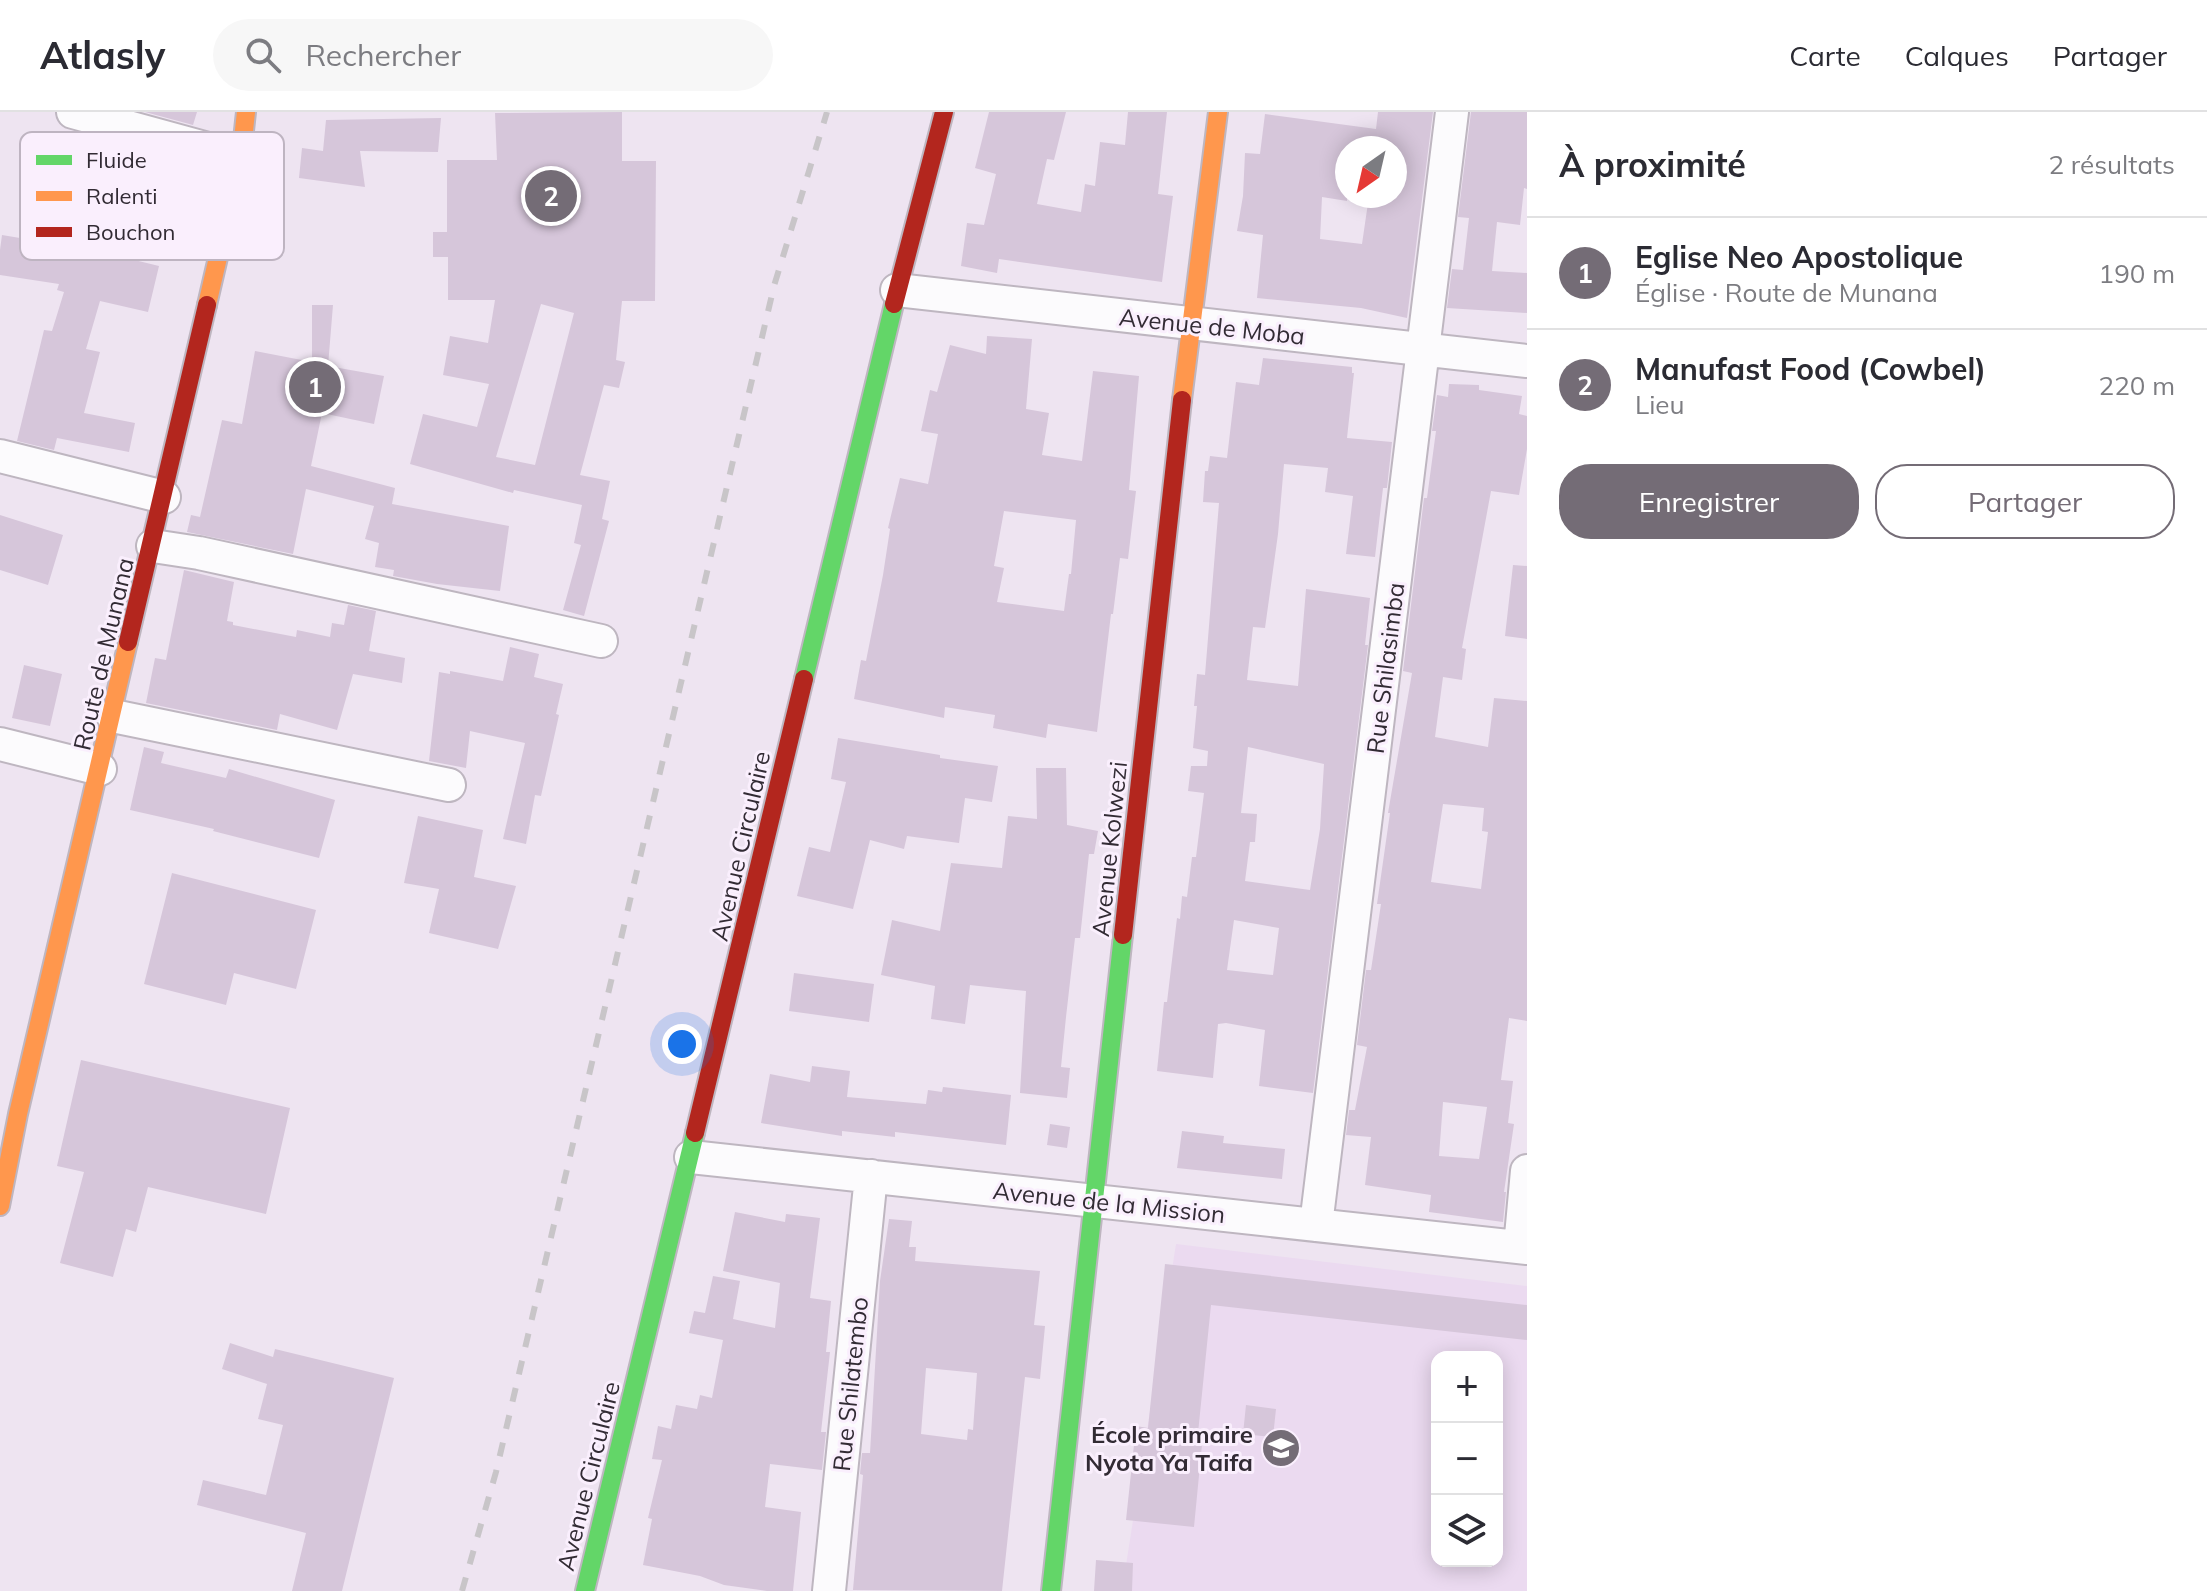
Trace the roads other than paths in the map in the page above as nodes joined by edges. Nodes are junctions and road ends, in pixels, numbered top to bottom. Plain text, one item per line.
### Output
1 (73, 112) edge
2 (246, 112) edge
3 (944, 112) edge
4 (1218, 112) edge
5 (1452, 112) edge
6 (146, 132) edge
7 (244, 132) edge
8 (218, 260) edge
9 (897, 290) junction
10 (1191, 323) junction
11 (1425, 349) junction
12 (1527, 361) edge
13 (0, 456) edge
14 (164, 497) junction
15 (153, 546) junction
16 (601, 641) dead end
17 (113, 716) junction
18 (0, 744) edge
19 (100, 769) junction
20 (449, 785) dead end
21 (9, 1112) edge
22 (691, 1157) junction
23 (1527, 1171) edge
24 (871, 1176) junction
25 (1095, 1201) junction
26 (0, 1206) edge
27 (1316, 1225) junction
28 (1524, 1247) edge
29 (585, 1591) edge
30 (829, 1591) edge
31 (1051, 1591) edge

1 - 6 street
2 - 7 street, Route de Munana
3 - 9 street, Avenue Circulaire
4 - 10 street, Avenue Kolwezi
5 - 11 street, Rue Shilasimba
8 - 14 street, Route de Munana
9 - 10 street, Avenue de Moba
9 - 22 street, Avenue Circulaire
10 - 11 street, Avenue de Moba
10 - 25 street, Avenue Kolwezi
11 - 12 street, Avenue de Moba
11 - 27 street, Rue Shilasimba
13 - 14 street
14 - 15 street, Route de Munana
15 - 16 street
15 - 17 street, Route de Munana
17 - 19 street, Route de Munana
17 - 20 street
18 - 19 street
19 - 21 street, Route de Munana
21 - 26 street, Route de Munana
22 - 24 street, Avenue de la Mission
22 - 29 street, Avenue Circulaire
23 - 28 street
24 - 25 street, Avenue de la Mission
24 - 30 street, Rue Shilatembo
25 - 27 street, Avenue de la Mission
25 - 31 street, Avenue Kolwezi
27 - 28 street, Avenue de la Mission

